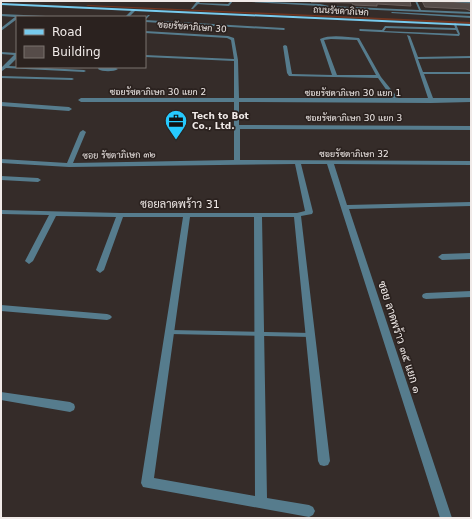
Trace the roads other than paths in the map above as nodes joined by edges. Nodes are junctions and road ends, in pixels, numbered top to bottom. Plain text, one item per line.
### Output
1 (38, 1) edge
2 (233, 1) edge
3 (416, 1) edge
4 (453, 1) edge
5 (198, 2) edge
6 (301, 2) edge
7 (471, 2) edge
8 (1, 3) edge
9 (92, 6) junction
10 (329, 7) junction
11 (192, 8) junction
12 (134, 10) junction
13 (391, 10) junction
14 (420, 11) junction
15 (471, 13) edge
16 (328, 14) junction
17 (1, 15) edge
18 (149, 15) dead end
19 (392, 15) junction
20 (128, 16) edge
21 (16, 17) edge
22 (471, 17) edge
23 (16, 19) edge
24 (146, 19) edge
25 (146, 20) edge
26 (471, 20) edge
27 (471, 25) edge
28 (456, 27) junction
29 (284, 29) dead end
30 (1, 30) edge
31 (360, 30) dead end
32 (383, 31) junction
33 (146, 32) edge
34 (408, 36) dead end
35 (285, 46) dead end
36 (1, 53) edge
37 (16, 54) edge
38 (16, 55) edge
39 (146, 56) edge
40 (471, 57) edge
41 (416, 58) junction
42 (236, 60) junction
43 (100, 68) edge
44 (3, 69) edge
45 (116, 69) dead end
46 (84, 71) dead end
47 (421, 73) junction
48 (471, 73) edge
49 (335, 76) junction
50 (1, 77) edge
51 (379, 77) junction
52 (72, 79) dead end
53 (81, 100) dead end
54 (471, 100) edge
55 (235, 101) junction
56 (397, 101) junction
57 (431, 101) junction
58 (1, 104) edge
59 (69, 109) dead end
60 (237, 128) junction
61 (471, 128) edge
62 (83, 132) dead end
63 (1, 161) edge
64 (237, 162) junction
65 (298, 163) junction
66 (330, 163) junction
67 (471, 163) edge
68 (69, 165) junction
69 (1, 178) edge
70 (38, 180) dead end
71 (471, 204) edge
72 (344, 207) junction
73 (1, 212) edge
74 (53, 214) junction
75 (120, 215) junction
76 (187, 215) junction
77 (258, 215) junction
78 (297, 215) junction
79 (471, 256) edge
80 (442, 258) dead end
81 (29, 261) dead end
82 (100, 270) dead end
83 (471, 294) edge
84 (426, 296) dead end
85 (1, 308) edge
86 (107, 316) dead end
87 (170, 332) junction
88 (259, 333) junction
89 (311, 335) junction
90 (1, 396) edge
91 (70, 407) dead end
92 (324, 461) dead end
93 (261, 503) junction
94 (309, 510) dead end
95 (446, 518) edge

1 - 9 main road, ถนนรัชดาภิเษก
2 - 5 lane
2 - 6 lane
3 - 14 lane
4 - 7 lane
5 - 11 street
6 - 10 lane
8 - 9 main road, ถนนรัชดาภิเษก
8 - 9 main road, ถนนรัชดาภิเษก
9 - 11 main road, ถนนรัชดาภิเษก
9 - 12 main road, ถนนรัชดาภิเษก
10 - 13 lane
10 - 16 lane
11 - 16 main road, ถนนรัชดาภิเษก
12 - 20 street
12 - 28 main road, ถนนรัชดาภิเษก
13 - 14 lane
13 - 19 lane
14 - 15 lane
16 - 19 main road, ถนนรัชดาภิเษก
17 - 21 street
18 - 24 lane
19 - 22 lane
19 - 26 main road, ถนนรัชดาภิเษก
23 - 30 street
25 - 29 lane
27 - 28 main road, ถนนรัชดาภิเษก
28 - 32 lane
28 - 32 lane
31 - 32 lane
33 - 42 street, ซอยรัชดาภิเษก 30
34 - 41 street
35 - 49 street
36 - 37 street
38 - 44 street
39 - 42 street
40 - 41 street
41 - 47 street
42 - 55 street, ซอยรัชดาภิเษก 30
43 - 45 street
44 - 46 street
47 - 48 street
47 - 57 street
49 - 51 street
49 - 51 street
50 - 52 street
51 - 56 street
53 - 55 street, ซอยรัชดาภิเษก 30 แยก 2
54 - 57 street, ซอยรัชดาภิเษก 30 แยก 1
55 - 56 street, ซอยรัชดาภิเษก 30 แยก 1
55 - 60 street, ซอยรัชดาภิเษก 30
56 - 57 street, ซอยรัชดาภิเษก 30 แยก 1
58 - 59 street
60 - 61 street, ซอยรัชดาภิเษก 30 แยก 3
60 - 64 street, ซอยรัชดาภิเษก 30
62 - 68 street
63 - 68 street, ซอย รัชดาภิเษก ๓๒
64 - 65 street, ซอยรัชดาภิเษก 32
64 - 68 street, ซอย รัชดาภิเษก ๓๒
65 - 66 street, ซอยรัชดาภิเษก 32
65 - 78 street
66 - 67 street, ซอยรัชดาภิเษก 32
66 - 72 street, ซอย ลาดพร้าว ๓๕ แยก ๑
69 - 70 street
71 - 72 street
72 - 95 street, ซอย ลาดพร้าว ๓๕ แยก ๑
73 - 74 street, ซอยลาดพร้าว 31
74 - 75 street, ซอยลาดพร้าว 31
74 - 81 street
75 - 76 street, ซอยลาดพร้าว 31
75 - 82 street
76 - 77 street, ซอยลาดพร้าว 31
76 - 87 street
77 - 78 street, ซอยลาดพร้าว 31
77 - 88 street
78 - 89 street
79 - 80 street
83 - 84 street
85 - 86 street
87 - 88 lane
87 - 93 street
88 - 89 lane
88 - 93 street
89 - 92 street
90 - 91 street
93 - 94 street

